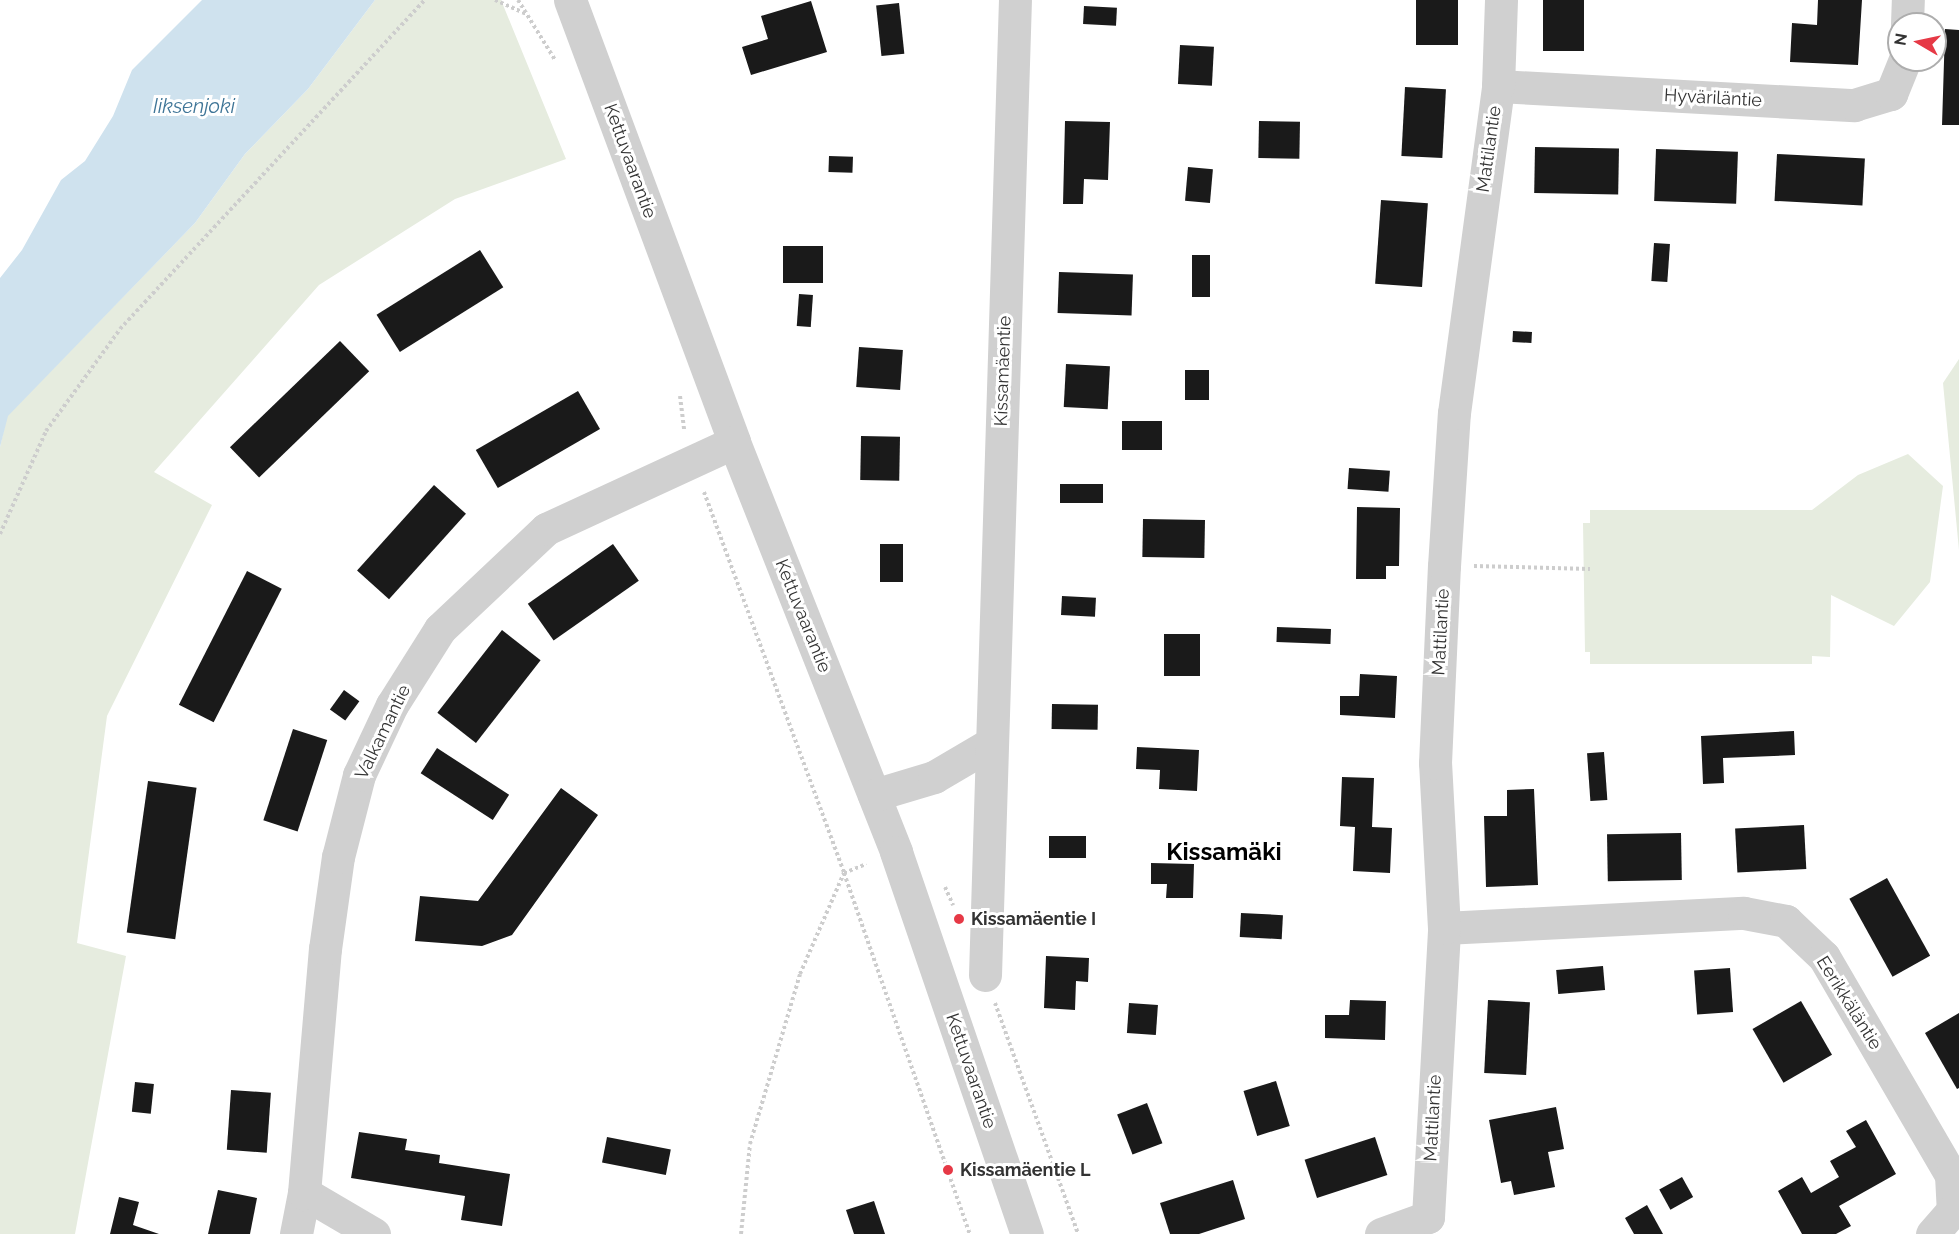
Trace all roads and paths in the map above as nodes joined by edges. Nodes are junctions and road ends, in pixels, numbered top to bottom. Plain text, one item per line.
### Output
1 (425, 0) edge
2 (495, 0) edge
3 (518, 0) edge
4 (570, 0) edge
5 (1015, 0) edge
6 (1501, 0) edge
7 (526, 14) junction
8 (558, 66) dead end
9 (1900, 72) edge
10 (1498, 86) junction
11 (680, 390) dead end
12 (734, 442) junction
13 (693, 462) junction
14 (0, 534) edge
15 (1444, 566) junction
16 (1590, 569) dead end
17 (992, 743) junction
18 (874, 795) junction
19 (896, 852) junction
20 (844, 873) junction
21 (1444, 927) junction
22 (985, 975) joint
23 (304, 1193) junction
24 (1432, 1226) edge
25 (296, 1234) edge
26 (374, 1234) edge
27 (741, 1234) edge
28 (970, 1234) edge
29 (1027, 1234) edge
30 (1078, 1234) edge
31 (1381, 1234) edge
32 (1932, 1234) edge

1 - 14 path
2 - 7 path
3 - 7 path
4 - 12 street, Kettuvaarantie
5 - 17 street, Kissamäentie
6 - 10 street, Mattilantie
7 - 8 path
9 - 10 street, Hyväriläntie
10 - 15 street, Mattilantie
11 - 13 path
12 - 13 street, Valkamantie
12 - 18 street, Kettuvaarantie
13 - 20 path
13 - 23 street, Valkamantie
15 - 16 path
15 - 21 street, Mattilantie
17 - 18 street
17 - 22 street, Kissamäentie
18 - 19 street, Kettuvaarantie
19 - 20 path
19 - 29 street, Kettuvaarantie
20 - 27 path
20 - 28 path
21 - 24 street, Mattilantie
21 - 32 street, Eerikkäläntie
22 - 30 path
23 - 25 street, Valkamantie
23 - 26 street
24 - 31 street, Mattilantie

